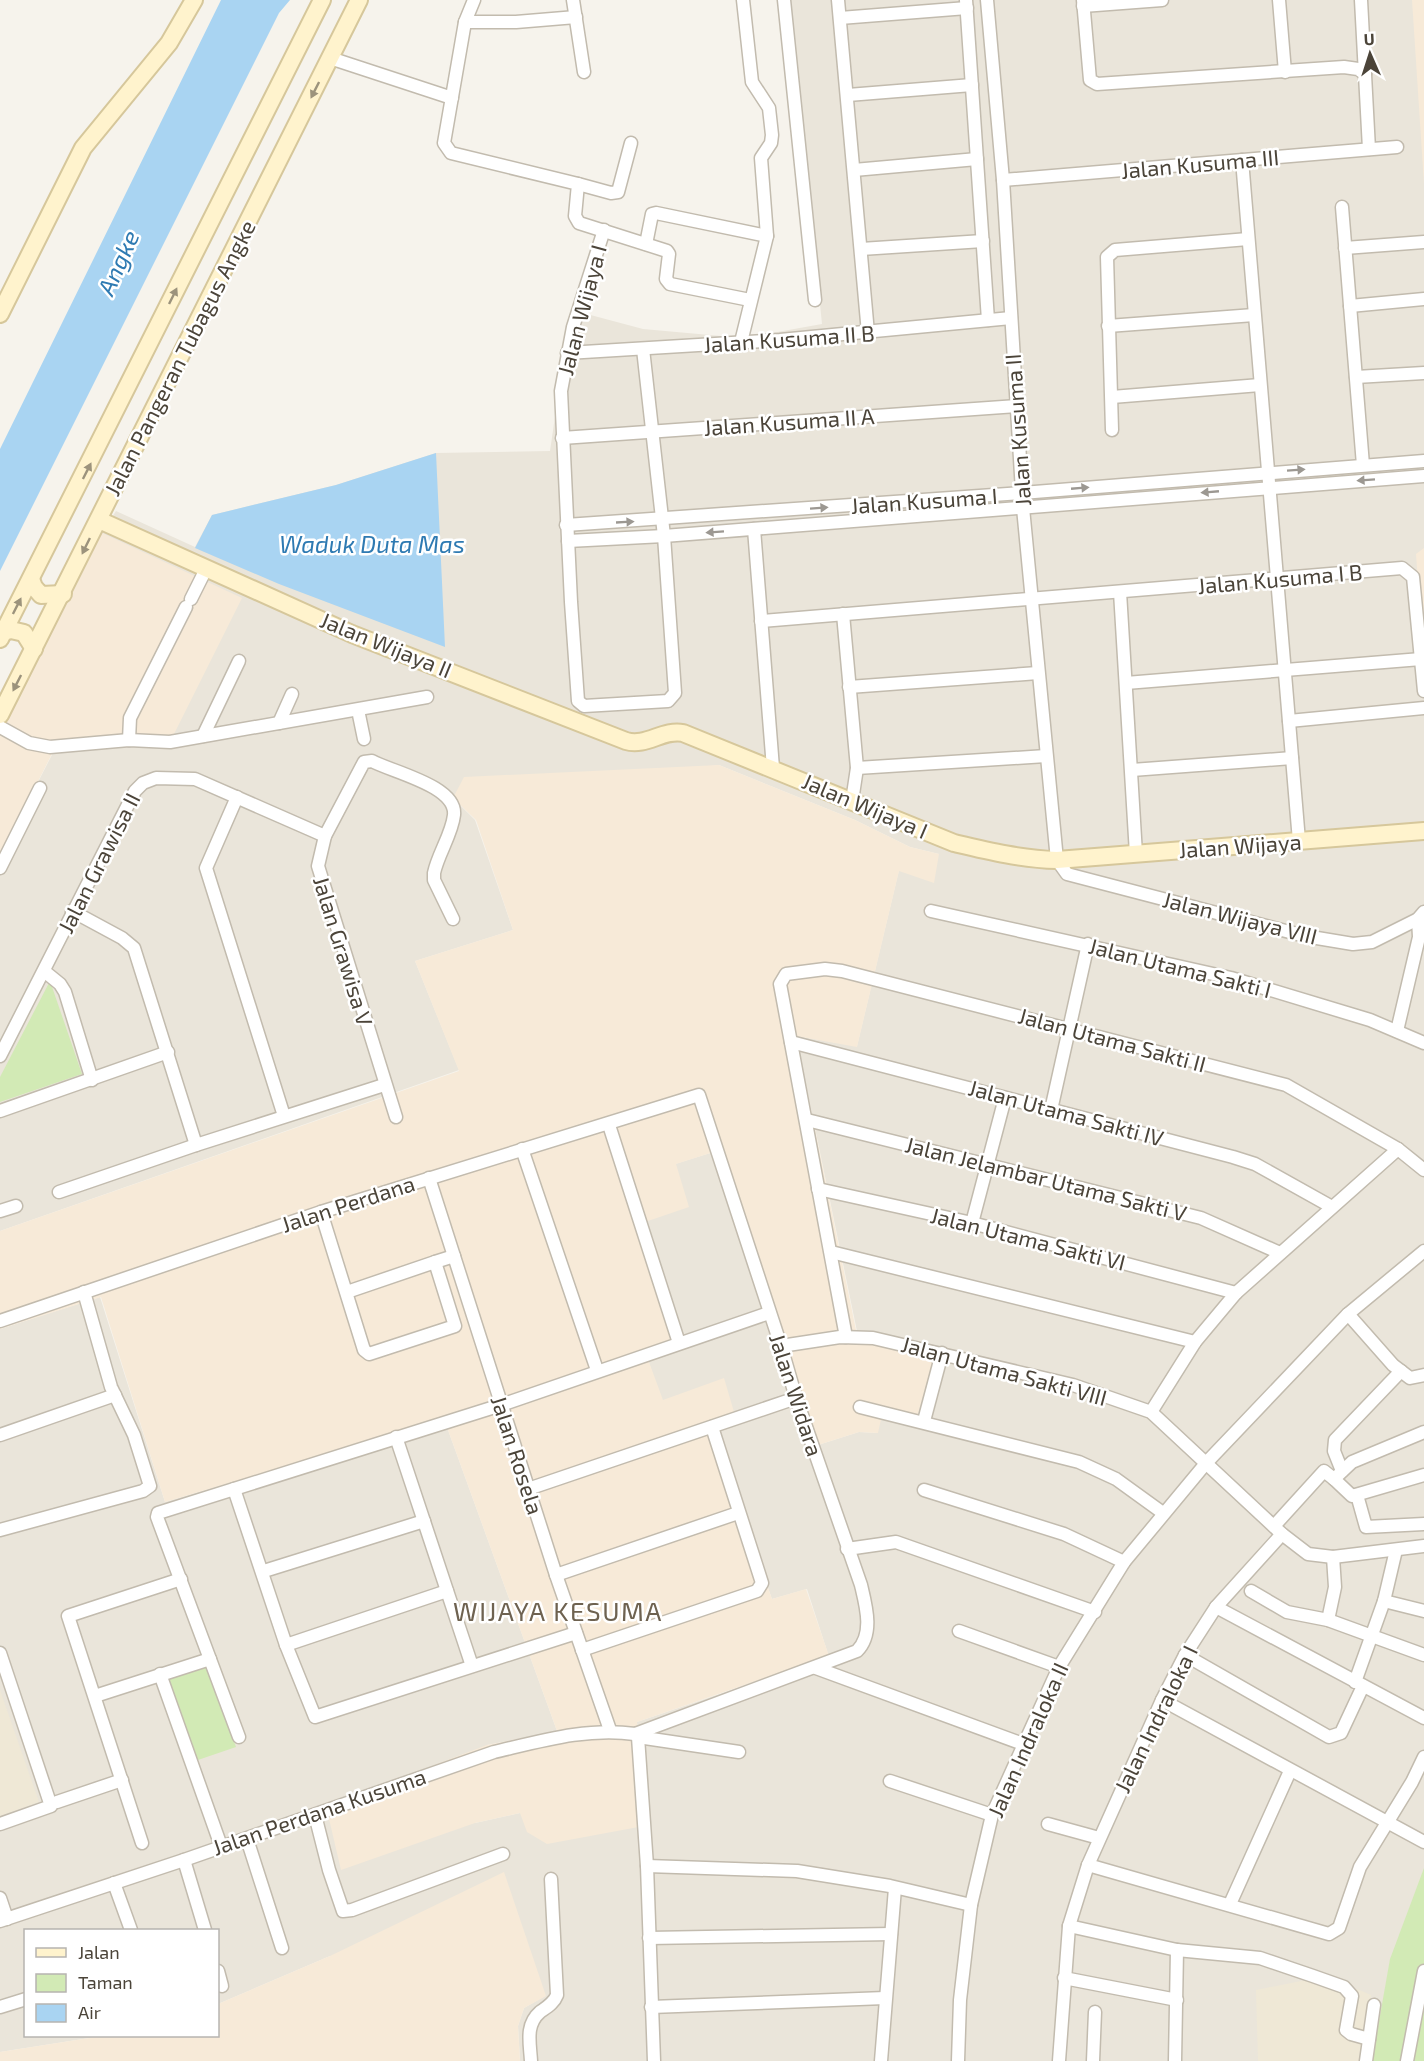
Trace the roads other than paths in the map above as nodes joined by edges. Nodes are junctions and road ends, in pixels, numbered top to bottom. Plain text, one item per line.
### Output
1 (195, 0) edge
2 (322, 0) edge
3 (359, 0) edge
4 (474, 0) edge
5 (573, 0) edge
6 (742, 0) edge
7 (784, 0) edge
8 (838, 0) edge
9 (987, 0) edge
10 (1162, 0) edge
11 (1279, 0) edge
12 (1361, 0) edge
13 (1083, 3) edge
14 (967, 4) edge
15 (576, 17) junction
16 (840, 18) junction
17 (465, 22) junction
18 (330, 58) junction
19 (584, 72) dead end
20 (1285, 72) junction
21 (1365, 74) junction
22 (972, 85) junction
23 (848, 95) junction
24 (452, 98) junction
25 (998, 123) junction
26 (975, 125) junction
27 (631, 144) dead end
28 (1397, 147) dead end
29 (1369, 149) junction
30 (977, 159) junction
31 (1242, 160) junction
32 (854, 170) junction
33 (1003, 180) junction
34 (578, 184) junction
35 (1341, 207) dead end
36 (604, 230) junction
37 (767, 236) junction
38 (1248, 238) junction
39 (983, 241) junction
40 (1424, 242) edge
41 (646, 244) junction
42 (1345, 248) junction
43 (861, 249) junction
44 (1424, 299) edge
45 (750, 300) junction
46 (815, 300) dead end
47 (1350, 306) junction
48 (0, 314) edge
49 (1254, 315) junction
50 (1011, 318) junction
51 (988, 320) junction
52 (1108, 326) junction
53 (868, 333) junction
54 (742, 338) dead end
55 (643, 349) junction
56 (567, 353) junction
57 (1424, 373) edge
58 (1356, 377) junction
59 (1260, 385) junction
60 (1112, 397) junction
61 (1017, 406) junction
62 (1112, 430) dead end
63 (653, 432) junction
64 (562, 438) junction
65 (1424, 460) edge
66 (1363, 465) junction
67 (1267, 473) junction
68 (1424, 476) edge
69 (1268, 487) junction
70 (1022, 493) junction
71 (1023, 508) junction
72 (99, 520) junction
73 (662, 520) junction
74 (567, 525) junction
75 (754, 529) junction
76 (664, 536) junction
77 (568, 541) junction
78 (206, 569) junction
79 (31, 579) junction
80 (1276, 580) junction
81 (1120, 592) junction
82 (63, 594) junction
83 (1031, 598) junction
84 (843, 614) junction
85 (761, 621) junction
86 (2, 635) edge
87 (34, 649) junction
88 (1421, 659) junction
89 (239, 661) dead end
90 (1284, 670) junction
91 (1038, 673) junction
92 (1126, 683) junction
93 (849, 687) junction
94 (1424, 691) edge
95 (292, 694) dead end
96 (426, 698) dead end
97 (1424, 708) edge
98 (358, 710) junction
99 (1288, 721) junction
100 (279, 723) junction
101 (2, 724) edge
102 (679, 732) joint
103 (203, 736) junction
104 (364, 739) dead end
105 (129, 740) junction
106 (1046, 756) junction
107 (1292, 758) junction
108 (773, 768) junction
109 (857, 768) junction
110 (1132, 770) junction
111 (40, 788) dead end
112 (237, 797) junction
113 (852, 801) junction
114 (1424, 831) edge
115 (325, 836) junction
116 (1299, 841) junction
117 (1136, 854) junction
118 (1056, 860) junction
119 (0, 868) edge
120 (931, 910) dead end
121 (72, 911) junction
122 (1421, 916) edge
123 (453, 919) dead end
124 (1421, 936) edge
125 (1088, 944) junction
126 (44, 971) junction
127 (1070, 1028) junction
128 (1397, 1030) junction
129 (791, 1042) junction
130 (1424, 1043) edge
131 (168, 1052) junction
132 (0, 1056) edge
133 (93, 1080) junction
134 (384, 1085) junction
135 (699, 1095) joint
136 (1005, 1098) junction
137 (1051, 1110) junction
138 (0, 1111) edge
139 (284, 1116) junction
140 (396, 1116) dead end
141 (807, 1120) junction
142 (609, 1125) junction
143 (196, 1145) junction
144 (522, 1149) junction
145 (1398, 1149) junction
146 (987, 1163) junction
147 (1424, 1170) edge
148 (429, 1178) junction
149 (818, 1189) junction
150 (59, 1192) dead end
151 (16, 1206) dead end
152 (1332, 1207) junction
153 (0, 1211) edge
154 (321, 1212) junction
155 (972, 1223) junction
156 (1424, 1251) edge
157 (831, 1252) junction
158 (1280, 1254) junction
159 (454, 1256) junction
160 (435, 1262) junction
161 (84, 1292) junction
162 (347, 1292) junction
163 (1236, 1293) junction
164 (769, 1313) junction
165 (1348, 1314) junction
166 (0, 1321) edge
167 (846, 1337) junction
168 (1195, 1342) junction
169 (679, 1343) junction
170 (782, 1346) junction
171 (942, 1353) junction
172 (597, 1370) junction
173 (1401, 1371) junction
174 (1424, 1375) edge
175 (115, 1395) junction
176 (795, 1398) junction
177 (501, 1405) junction
178 (860, 1407) dead end
179 (1151, 1412) junction
180 (924, 1421) junction
181 (712, 1427) junction
182 (1424, 1432) edge
183 (0, 1434) edge
184 (396, 1437) junction
185 (1207, 1462) junction
186 (1338, 1475) junction
187 (1424, 1475) edge
188 (234, 1489) junction
189 (528, 1489) junction
190 (924, 1490) dead end
191 (1357, 1495) junction
192 (738, 1513) junction
193 (1163, 1513) junction
194 (424, 1521) junction
195 (1424, 1524) edge
196 (0, 1530) edge
197 (1278, 1530) junction
198 (1424, 1546) edge
199 (847, 1549) junction
200 (1396, 1550) junction
201 (1333, 1557) junction
202 (1125, 1562) junction
203 (264, 1571) junction
204 (556, 1575) junction
205 (182, 1579) junction
206 (1251, 1591) dead end
207 (447, 1592) junction
208 (1384, 1601) junction
209 (1216, 1607) junction
210 (1424, 1611) edge
211 (1095, 1612) junction
212 (1328, 1620) junction
213 (959, 1631) dead end
214 (576, 1633) junction
215 (1372, 1637) junction
216 (286, 1644) junction
217 (582, 1650) junction
218 (0, 1653) edge
219 (1185, 1655) junction
220 (1424, 1655) edge
221 (210, 1659) junction
222 (472, 1666) junction
223 (1059, 1667) junction
224 (816, 1668) junction
225 (160, 1674) junction
226 (1359, 1684) junction
227 (95, 1696) junction
228 (1162, 1700) junction
229 (1424, 1718) edge
230 (610, 1730) junction
231 (637, 1735) junction
232 (239, 1737) dead end
233 (1023, 1744) junction
234 (739, 1752) dead end
235 (1424, 1757) edge
236 (1290, 1771) junction
237 (122, 1780) junction
238 (890, 1781) dead end
239 (54, 1804) junction
240 (315, 1815) junction
241 (992, 1815) junction
242 (1388, 1823) junction
243 (0, 1824) edge
244 (1048, 1824) dead end
245 (1099, 1838) junction
246 (247, 1839) junction
247 (1424, 1842) edge
248 (142, 1843) dead end
249 (221, 1846) junction
250 (503, 1854) dead end
251 (184, 1860) junction
252 (1088, 1865) junction
253 (647, 1866) junction
254 (551, 1879) dead end
255 (114, 1883) junction
256 (895, 1887) junction
257 (0, 1898) edge
258 (1230, 1904) junction
259 (971, 1905) junction
260 (4, 1920) edge
261 (1074, 1927) junction
262 (131, 1929) edge
263 (205, 1929) edge
264 (891, 1934) junction
265 (649, 1938) junction
266 (282, 1948) dead end
267 (1177, 1950) junction
268 (1424, 1971) edge
269 (219, 1975) edge
270 (1064, 1978) junction
271 (222, 1986) dead end
272 (885, 1998) junction
273 (24, 2000) edge
274 (1177, 2000) junction
275 (1374, 2005) dead end
276 (0, 2007) edge
277 (651, 2007) junction
278 (1095, 2012) dead end
279 (1369, 2039) junction
280 (531, 2061) edge
281 (654, 2061) edge
282 (881, 2061) edge
283 (958, 2061) edge
284 (1059, 2061) edge
285 (1093, 2061) edge
286 (1175, 2061) edge
287 (1366, 2061) edge
288 (1407, 2061) edge

1 - 48 street
79 -> 2 street, Jalan Pangeran Tubagus Angke
3 - 18 street, Jalan Pangeran Tubagus Angke
4 - 17 street
5 - 15 street
6 - 37 street
7 - 46 street
8 - 16 street
9 - 25 street, Jalan Kusuma II
10 - 13 street
11 - 20 street
12 - 21 street
13 - 20 street
14 - 16 street
14 - 22 street
15 - 17 street
15 - 19 street
16 - 23 street
17 - 24 street
18 - 24 street
18 -> 72 street, Jalan Pangeran Tubagus Angke
20 - 21 street
21 - 29 street
22 - 23 street
22 - 26 street
23 - 32 street
24 - 34 street
25 - 26 street
25 - 33 street, Jalan Kusuma II
26 - 30 street
27 - 34 street
28 - 29 street, Jalan Kusuma III
29 - 31 street, Jalan Kusuma III
30 - 32 street
30 - 39 street
31 - 33 street, Jalan Kusuma III
31 - 38 street
32 - 43 street
33 - 50 street, Jalan Kusuma II
34 - 36 street, Jalan Wijaya I
35 - 42 street
36 - 41 street
36 - 56 street, Jalan Wijaya I
37 - 41 street
37 - 45 street
38 - 49 street
38 - 52 street
39 - 43 street
39 - 51 street
40 - 42 street
41 - 45 street
42 - 47 street
43 - 53 street
44 - 47 street
45 - 54 street
47 - 58 street
49 - 52 street
49 - 59 street
50 - 51 street, Jalan Kusuma II B
50 - 61 street, Jalan Kusuma II
51 - 53 street, Jalan Kusuma II B
52 - 60 street
53 - 55 street, Jalan Kusuma II B
55 - 56 street, Jalan Kusuma II B
55 - 63 street
56 - 64 street, Jalan Wijaya I
57 - 58 street
58 - 66 street
59 - 60 street
59 - 67 street
60 - 62 street
61 - 63 street, Jalan Kusuma II A
61 - 70 street, Jalan Kusuma II
63 - 64 street, Jalan Kusuma II A
63 - 73 street
64 - 74 street, Jalan Wijaya I
65 - 66 street, Jalan Kusuma I
67 -> 66 street, Jalan Kusuma I
67 - 69 street
70 -> 67 street, Jalan Kusuma I
68 -> 69 street, Jalan Kusuma I
69 -> 71 street, Jalan Kusuma I
69 - 80 street
70 - 71 street, Jalan Kusuma II
73 -> 70 street, Jalan Kusuma I
71 - 75 street, Jalan Kusuma I
71 - 83 street, Jalan Kusuma II
72 - 78 street, Jalan Wijaya II
72 -> 82 street, Jalan Pangeran Tubagus Angke
74 -> 73 street, Jalan Kusuma I
73 - 76 street
74 - 77 street, Jalan Wijaya I
75 -> 76 street, Jalan Kusuma I
75 - 85 street
76 - 77 street, Jalan Kusuma I
76 - 77 street, Jalan Wijaya I
78 - 102 street, Jalan Wijaya II
78 - 105 street
79 - 82 street
86 -> 79 street, Jalan Pangeran Tubagus Angke
80 - 81 street, Jalan Kusuma I B
80 - 88 street, Jalan Kusuma I B
80 - 90 street
81 - 83 street, Jalan Kusuma I B
81 - 92 street
82 - 87 street, Jalan Pangeran Tubagus Angke
83 - 84 street, Jalan Kusuma I B
83 - 91 street, Jalan Kusuma II
84 - 85 street, Jalan Kusuma I B
84 - 93 street
85 - 108 street
86 - 87 street
87 -> 101 street, Jalan Pangeran Tubagus Angke
88 - 90 street
88 - 94 street, Jalan Kusuma I B
89 - 103 street
90 - 92 street
90 - 99 street
91 - 93 street
91 - 106 street, Jalan Kusuma II
92 - 110 street
93 - 109 street
95 - 100 street
96 - 98 street
97 - 99 street
98 - 100 street
98 - 104 street
99 - 107 street
100 - 103 street
101 - 105 street
102 - 108 street, Jalan Wijaya I
103 - 105 street
106 - 109 street
106 - 118 street, Jalan Kusuma II
107 - 110 street
107 - 116 street
108 - 113 street, Jalan Wijaya I
109 - 113 street
110 - 117 street
111 - 119 street
112 - 115 street, Jalan Grawisa II
112 - 121 street, Jalan Grawisa II
112 - 139 street
113 - 118 street, Jalan Wijaya I
114 - 116 street, Jalan Wijaya
115 - 123 street, Jalan Grawisa V
115 - 134 street, Jalan Grawisa V
116 - 117 street, Jalan Wijaya
117 - 118 street, Jalan Wijaya
118 - 122 street, Jalan Wijaya VIII
120 - 125 street, Jalan Utama Sakti I
121 - 126 street, Jalan Grawisa II
121 - 131 street
122 - 124 street
124 - 128 street
125 - 127 street
125 - 128 street, Jalan Utama Sakti I
126 - 132 street, Jalan Grawisa II
126 - 133 street
127 - 129 street, Jalan Utama Sakti II
127 - 137 street
127 - 145 street, Jalan Utama Sakti II
128 - 130 street, Jalan Utama Sakti I
129 - 136 street, Jalan Utama Sakti IV
129 - 141 street
131 - 133 street
131 - 143 street
133 - 138 street
134 - 139 street
134 - 140 street, Jalan Grawisa V
135 - 142 street, Jalan Perdana
135 - 164 street, Jalan Widara
136 - 137 street, Jalan Utama Sakti IV
136 - 146 street
137 - 152 street, Jalan Utama Sakti IV
139 - 143 street
141 - 146 street, Jalan Jelambar Utama Sakti V
141 - 149 street
142 - 144 street, Jalan Perdana
142 - 169 street
143 - 150 street
144 - 148 street, Jalan Perdana
144 - 172 street
145 - 147 street, Jalan Utama Sakti II
145 - 152 street
146 - 155 street
146 - 158 street, Jalan Jelambar Utama Sakti V
148 - 154 street, Jalan Perdana
148 - 159 street, Jalan Rosela
149 - 155 street, Jalan Utama Sakti VI
149 - 157 street
151 - 153 street
152 - 158 street
154 - 161 street, Jalan Perdana
154 - 162 street
155 - 163 street, Jalan Utama Sakti VI
156 - 165 street, Jalan Indraloka II
157 - 167 street
157 - 168 street
158 - 163 street
159 - 160 street
159 - 177 street, Jalan Rosela
160 - 162 street
160 - 162 street
161 - 166 street, Jalan Perdana
161 - 175 street
163 - 168 street
164 - 169 street
164 - 170 street, Jalan Widara
165 - 173 street
165 - 185 street, Jalan Indraloka II
167 - 170 street, Jalan Utama Sakti VIII
167 - 171 street, Jalan Utama Sakti VIII
168 - 179 street
169 - 172 street
170 - 176 street, Jalan Widara
171 - 179 street, Jalan Utama Sakti VIII
171 - 180 street
172 - 177 street
173 - 174 street
173 - 186 street
175 - 183 street
175 - 196 street
176 - 181 street
176 - 199 street, Jalan Widara
177 - 184 street
177 - 189 street, Jalan Rosela
178 - 180 street
179 - 185 street, Jalan Utama Sakti VIII
180 - 193 street
181 - 189 street
181 - 192 street
182 - 186 street
184 - 188 street
184 - 194 street
185 - 193 street, Jalan Indraloka II
185 - 197 street, Jalan Utama Sakti VIII
186 - 191 street
186 - 197 street, Jalan Indraloka I
187 - 191 street
188 - 203 street
188 - 205 street
189 - 204 street, Jalan Rosela
190 - 202 street
191 - 195 street
192 - 204 street
192 - 217 street
193 - 202 street, Jalan Indraloka II
194 - 203 street
194 - 207 street
197 - 201 street, Jalan Utama Sakti VIII
197 - 209 street, Jalan Indraloka I
198 - 200 street, Jalan Utama Sakti VIII
199 - 211 street
199 - 224 street, Jalan Widara
200 - 201 street, Jalan Utama Sakti VIII
200 - 208 street
201 - 212 street
202 - 211 street, Jalan Indraloka II
203 - 216 street
204 - 214 street, Jalan Rosela
205 - 221 street
205 - 227 street
206 - 212 street
207 - 216 street
207 - 222 street
208 - 210 street
208 - 215 street
209 - 219 street, Jalan Indraloka I
209 - 226 street
211 - 223 street, Jalan Indraloka II
212 - 215 street
213 - 223 street
214 - 217 street, Jalan Rosela
214 - 222 street
215 - 220 street
215 - 226 street
216 - 222 street
217 - 230 street, Jalan Rosela
218 - 239 street
219 - 226 street
219 - 228 street, Jalan Indraloka I
221 - 225 street
221 - 232 street
223 - 233 street, Jalan Indraloka II
224 - 231 street, Jalan Widara
224 - 233 street
225 - 227 street
225 - 249 street
226 - 229 street
227 - 237 street
228 - 236 street
228 - 245 street, Jalan Indraloka I
230 - 231 street, Jalan Perdana Kusuma
230 - 240 street, Jalan Perdana Kusuma
231 - 234 street, Jalan Perdana Kusuma
231 - 253 street
233 - 241 street, Jalan Indraloka II
235 - 242 street
236 - 242 street
236 - 258 street
237 - 239 street
237 - 248 street
238 - 241 street
239 - 243 street
240 - 246 street, Jalan Perdana Kusuma
240 - 250 street
241 - 259 street, Jalan Indraloka II
242 - 247 street
242 - 258 street
244 - 245 street
245 - 252 street, Jalan Indraloka I
246 - 249 street, Jalan Perdana Kusuma
246 - 266 street
249 - 251 street, Jalan Perdana Kusuma
251 - 255 street, Jalan Perdana Kusuma
251 - 263 street
252 - 258 street
252 - 261 street, Jalan Indraloka I
253 - 256 street
253 - 265 street
254 - 280 street
255 - 260 street, Jalan Perdana Kusuma
255 - 262 street
256 - 259 street
256 - 264 street
257 - 260 street, Jalan Perdana Kusuma
259 - 283 street, Jalan Indraloka II
261 - 267 street
261 - 270 street, Jalan Indraloka I
264 - 265 street
264 - 272 street
265 - 277 street
267 - 274 street
267 - 279 street
268 - 288 street
269 - 271 street
270 - 274 street
270 - 284 street, Jalan Indraloka I
272 - 277 street
272 - 282 street
273 - 276 street
274 - 286 street
275 - 279 street
277 - 281 street
278 - 285 street
279 - 287 street

